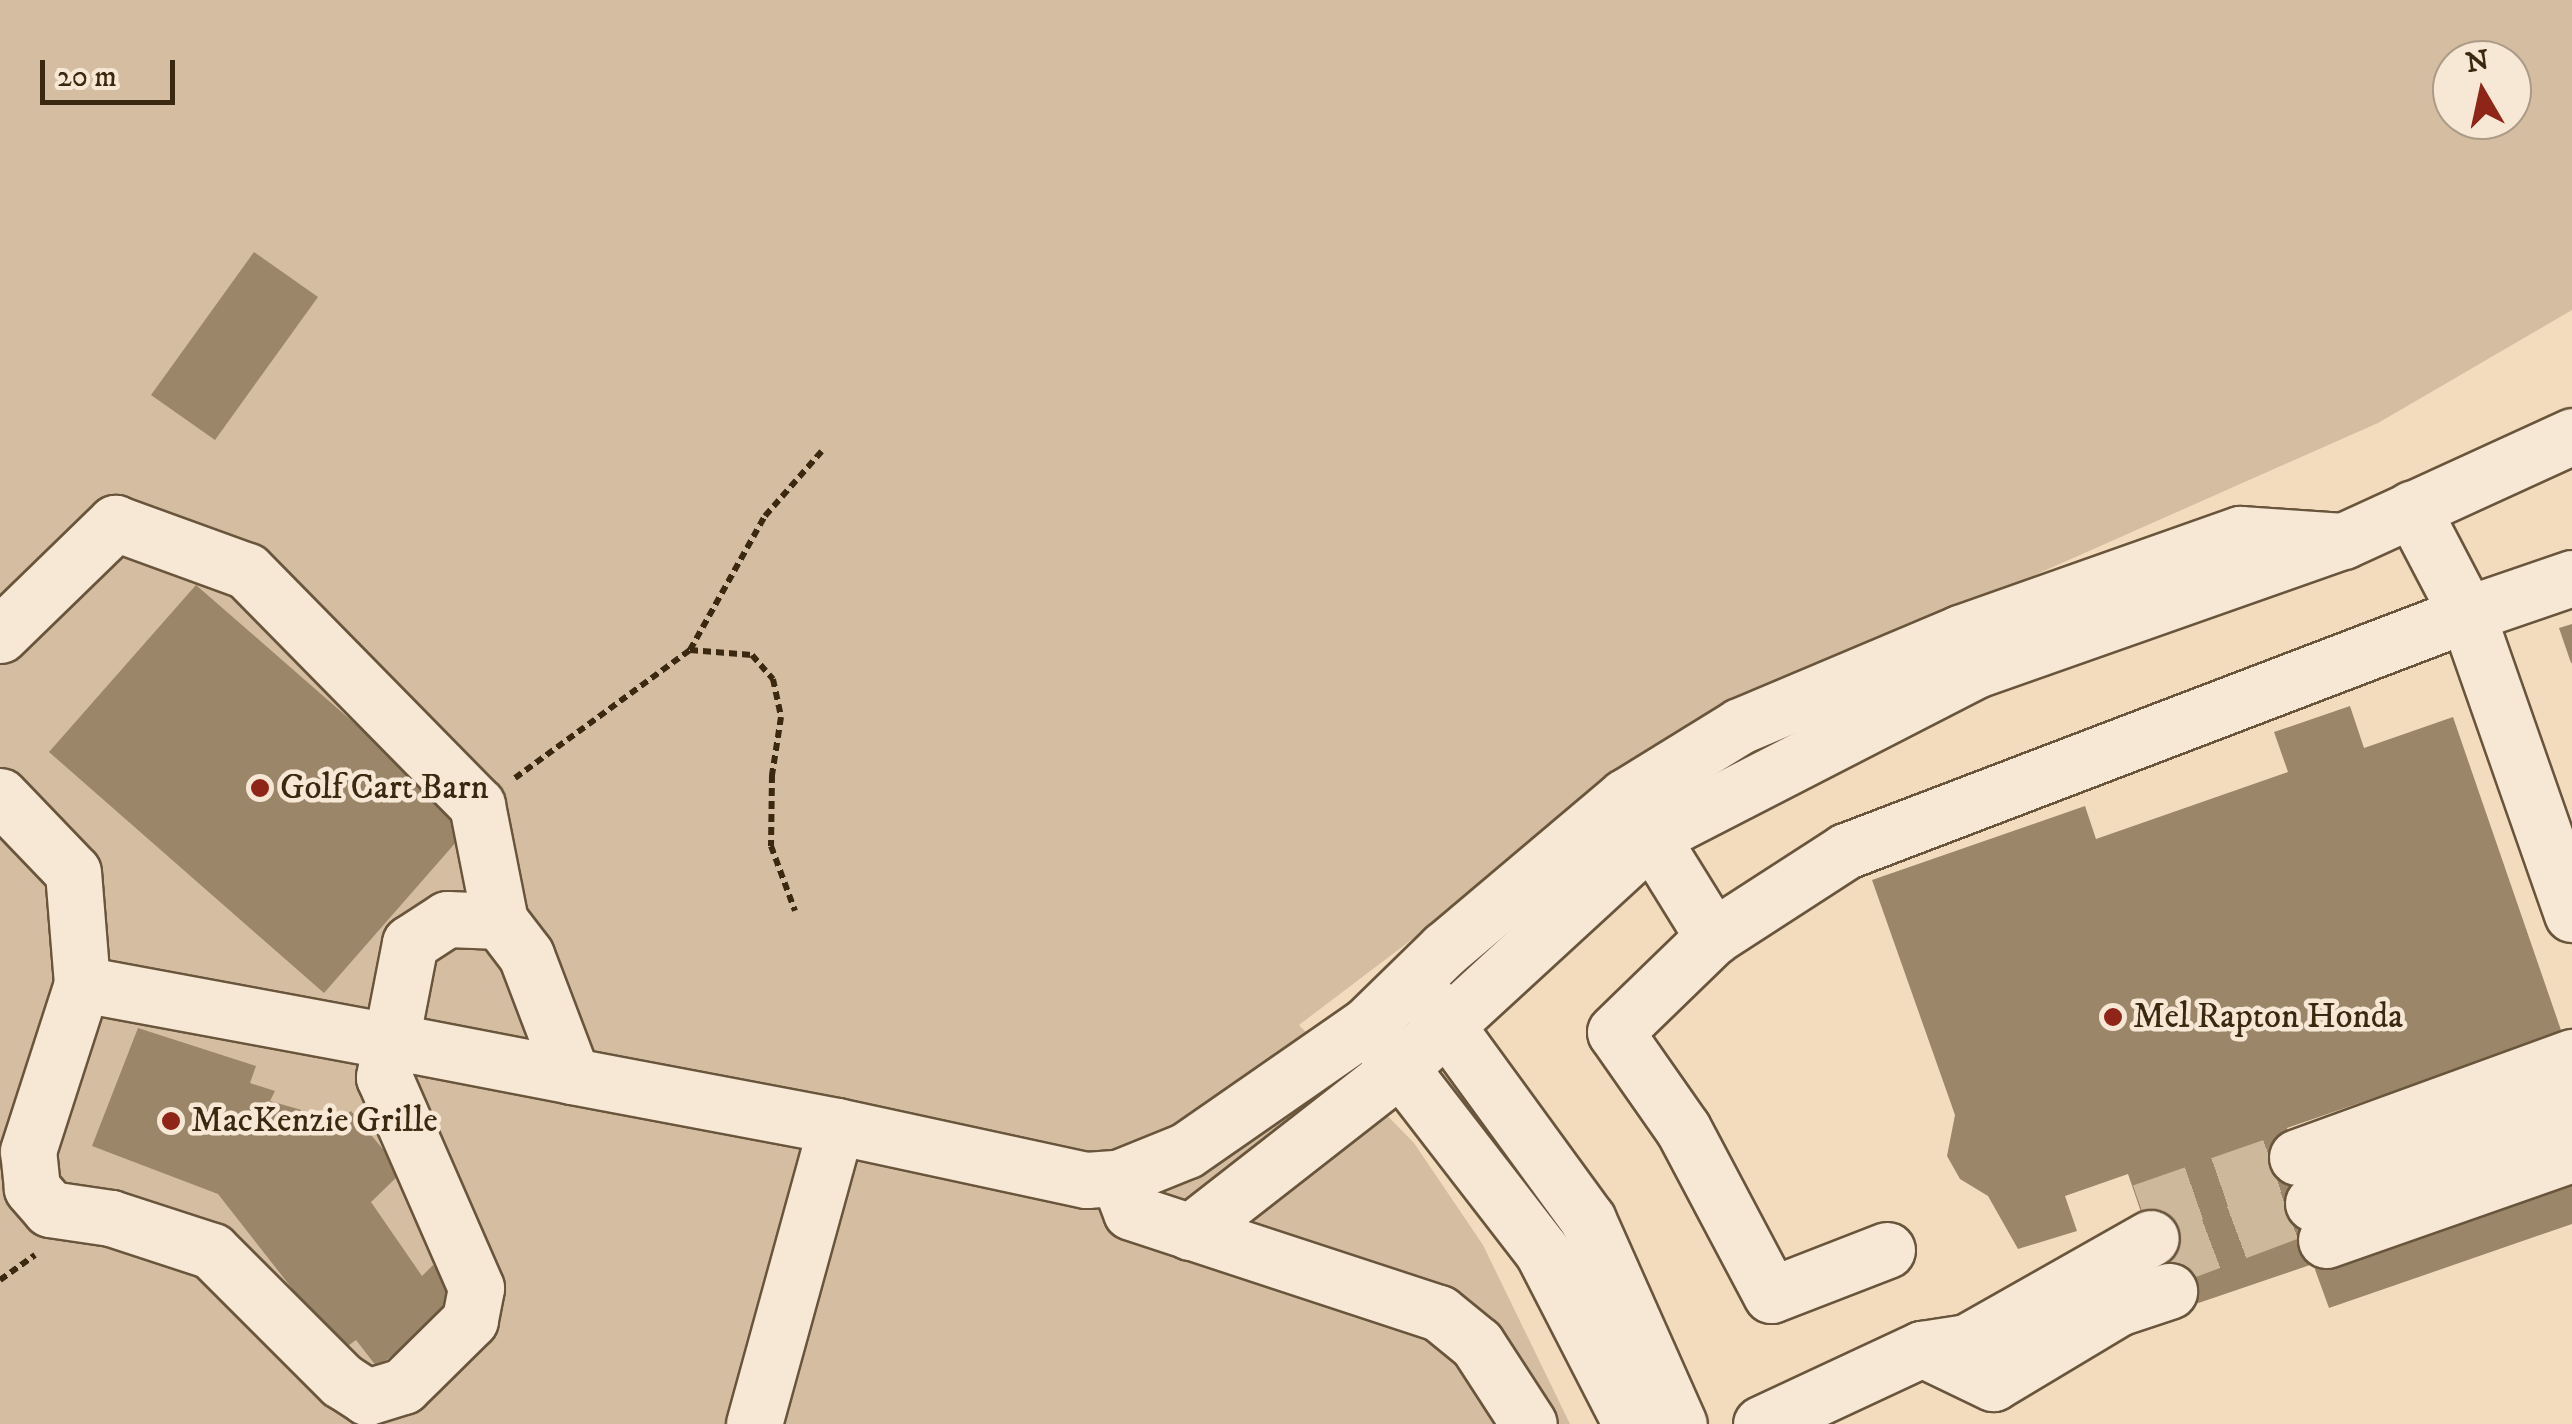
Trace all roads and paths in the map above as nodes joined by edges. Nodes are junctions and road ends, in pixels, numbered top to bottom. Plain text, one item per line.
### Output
1 (2572, 436) edge
2 (822, 451) dead end
3 (2412, 510) junction
4 (2342, 541) junction
5 (2572, 578) edge
6 (2467, 614) junction
7 (0, 635) edge
8 (690, 650) junction
9 (0, 796) edge
10 (477, 805) junction
11 (1652, 838) junction
12 (794, 912) dead end
13 (2572, 914) edge
14 (500, 921) junction
15 (1713, 937) junction
16 (1412, 981) junction
17 (82, 984) junction
18 (1447, 1022) junction
19 (1367, 1024) junction
20 (391, 1041) junction
21 (2572, 1057) edge
22 (1400, 1068) junction
23 (572, 1076) junction
24 (2572, 1086) edge
25 (2572, 1110) edge
26 (836, 1126) junction
27 (2572, 1154) edge
28 (1118, 1178) junction
29 (2310, 1195) junction
30 (1190, 1232) junction
31 (1887, 1250) dead end
32 (1922, 1349) junction
33 (382, 1411) edge
34 (754, 1424) edge
35 (1529, 1424) edge
36 (1631, 1424) edge
37 (1679, 1424) edge
38 (1762, 1424) edge

1 - 3 street
2 - 8 path
3 - 4 street
3 - 6 street
4 - 11 street
4 - 16 street
5 - 6 street
6 - 13 street
6 - 15 street
7 - 10 street
8 - 10 path
8 - 12 path
9 - 17 street
10 - 14 street
11 - 15 street
11 - 18 street
14 - 20 street
14 - 23 street
15 - 31 street
16 - 18 street
16 - 19 street
17 - 20 street
17 - 33 street
18 - 22 street
18 - 37 street
19 - 22 street
19 - 28 street
20 - 23 street
20 - 33 street
21 - 29 street
22 - 30 street
22 - 36 street
23 - 26 street
24 - 29 street
25 - 29 street
26 - 28 street
26 - 34 street
27 - 29 street
28 - 30 street
30 - 35 street
32 - 32 street
32 - 38 street

